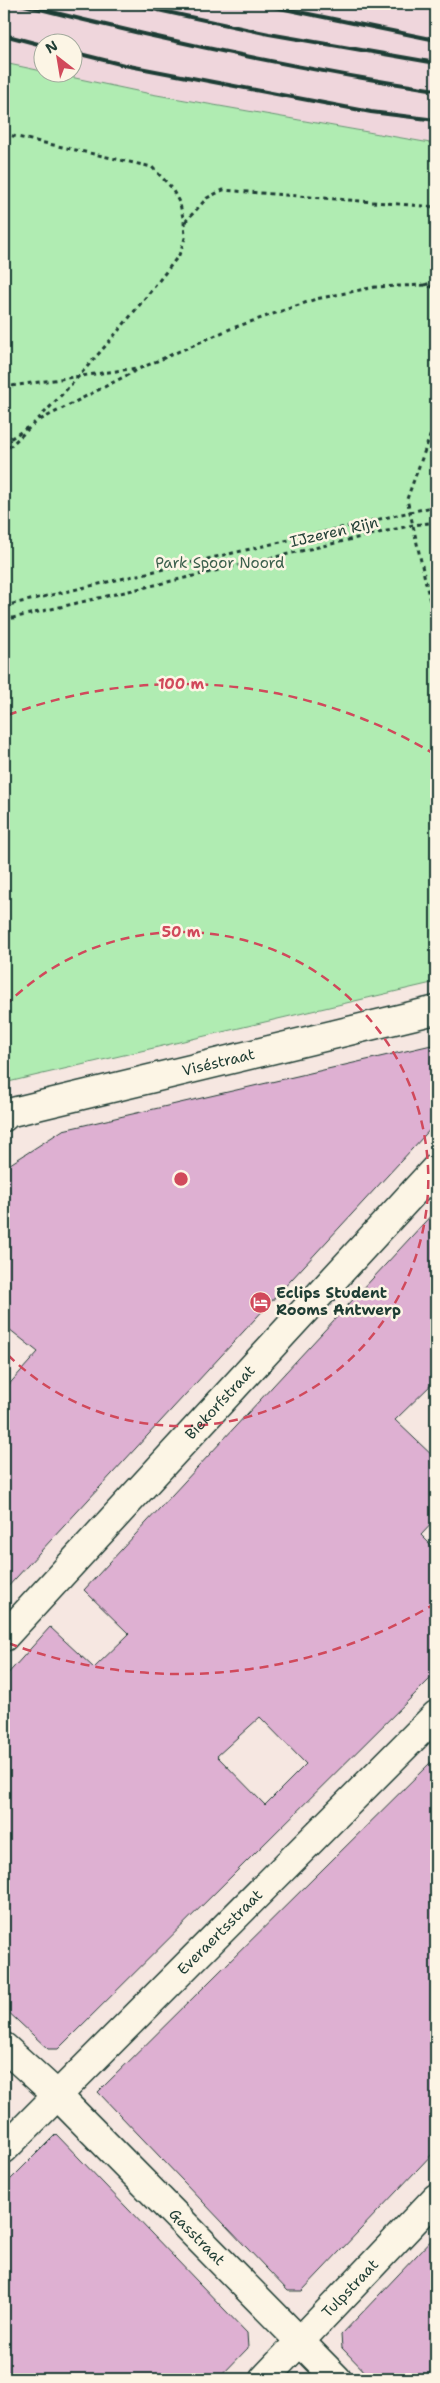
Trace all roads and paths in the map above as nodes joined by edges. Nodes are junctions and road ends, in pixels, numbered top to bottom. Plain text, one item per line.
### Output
1 (4, 134) edge
2 (436, 207) edge
3 (184, 222) junction
4 (436, 281) edge
5 (425, 285) junction
6 (436, 288) edge
7 (141, 368) junction
8 (79, 376) junction
9 (4, 387) edge
10 (436, 420) edge
11 (37, 422) junction
12 (4, 443) edge
13 (4, 452) edge
14 (436, 506) edge
15 (409, 511) junction
16 (436, 522) edge
17 (413, 525) junction
18 (4, 606) edge
19 (4, 620) edge
20 (436, 628) edge
21 (436, 1010) edge
22 (4, 1118) edge
23 (436, 1168) edge
24 (4, 1637) edge
25 (436, 1715) edge
26 (4, 2047) edge
27 (57, 2095) junction
28 (4, 2149) edge
29 (436, 2198) edge
30 (300, 2342) junction
31 (264, 2379) edge
32 (338, 2379) edge

1 - 3 path
2 - 3 path
3 - 8 path
4 - 5 path
5 - 6 path
5 - 7 path
7 - 8 path
7 - 11 path
8 - 9 path
8 - 11 path
10 - 15 path
11 - 12 path
11 - 13 path
14 - 15 path
15 - 17 path
15 - 18 path
16 - 17 path, IJzeren Rijn
17 - 19 path, IJzeren Rijn
17 - 20 path
21 - 22 street, Viséstraat
23 - 24 street, Biekorfstraat
25 - 27 street, Everaertsstraat
26 - 27 street, Gasstraat
27 - 28 street, Everaertsstraat
27 - 30 street, Gasstraat
29 - 30 street, Tulpstraat
30 - 31 street, Tulpstraat
30 - 32 street, Gasstraat

